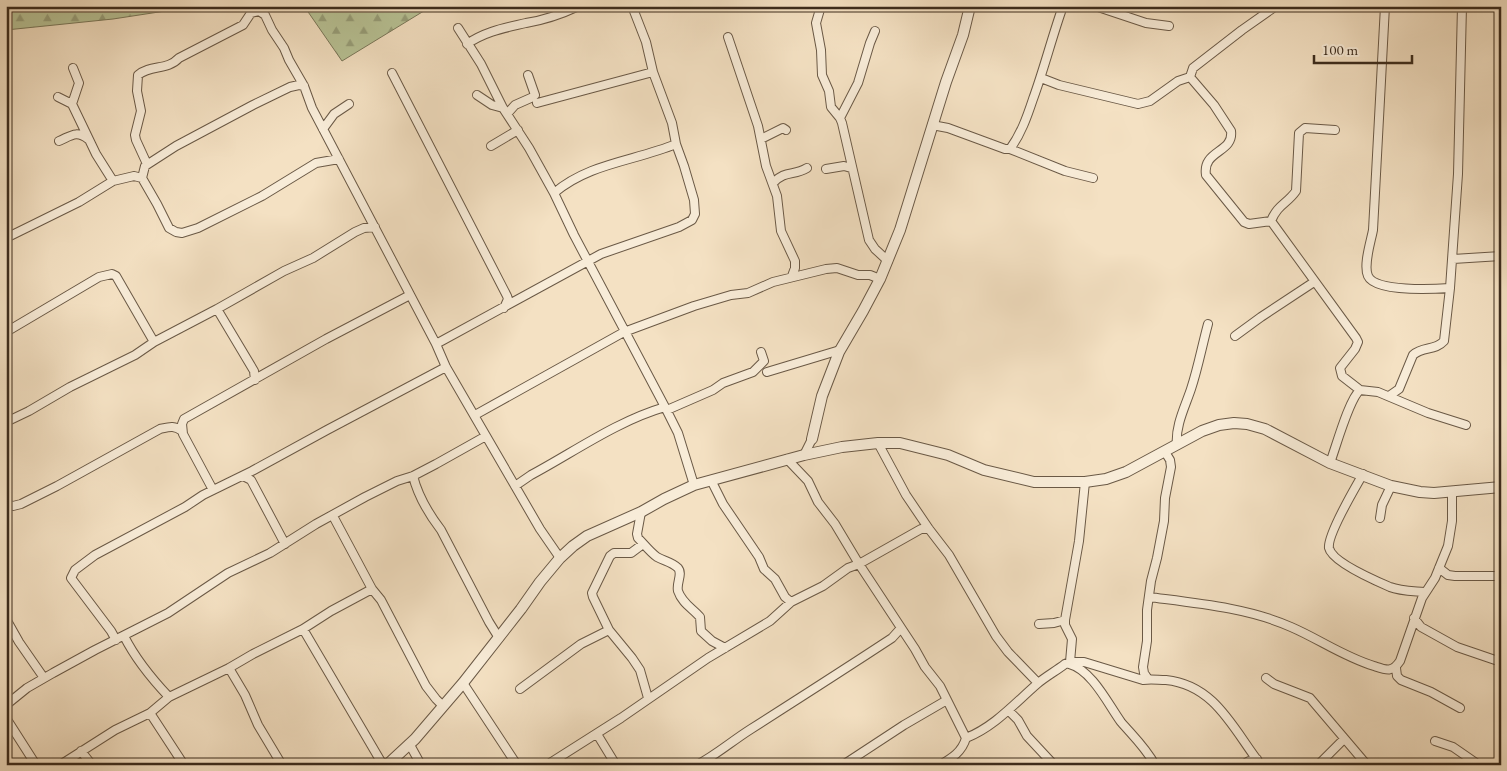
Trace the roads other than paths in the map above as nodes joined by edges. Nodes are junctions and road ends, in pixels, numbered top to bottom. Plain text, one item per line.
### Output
1 (579, 6) edge
2 (632, 6) edge
3 (821, 6) edge
4 (970, 6) edge
5 (1063, 6) edge
6 (1095, 6) edge
7 (1276, 6) edge
8 (1386, 6) edge
9 (1462, 6) edge
10 (1169, 26) dead end
11 (458, 28) dead end
12 (875, 31) dead end
13 (728, 37) dead end
14 (468, 44) junction
15 (73, 68) dead end
16 (653, 72) junction
17 (392, 73) dead end
18 (528, 75) dead end
19 (1190, 77) junction
20 (1041, 78) junction
21 (304, 86) junction
22 (477, 95) dead end
23 (58, 97) dead end
24 (536, 103) dead end
25 (72, 104) junction
26 (349, 104) dead end
27 (505, 111) junction
28 (840, 118) junction
29 (932, 125) junction
30 (323, 130) junction
31 (518, 130) junction
32 (786, 130) dead end
33 (1334, 130) dead end
34 (89, 140) junction
35 (761, 140) junction
36 (59, 141) dead end
37 (676, 144) junction
38 (491, 146) dead end
39 (1010, 149) junction
40 (339, 159) junction
41 (147, 164) junction
42 (808, 168) dead end
43 (851, 168) junction
44 (826, 169) dead end
45 (142, 178) junction
46 (1093, 178) dead end
47 (113, 181) junction
48 (773, 184) junction
49 (554, 193) junction
50 (1271, 221) junction
51 (375, 227) junction
52 (6, 238) edge
53 (1501, 256) edge
54 (1453, 259) junction
55 (888, 261) junction
56 (588, 262) junction
57 (796, 273) junction
58 (880, 279) junction
59 (1314, 282) junction
60 (1450, 288) junction
61 (410, 295) junction
62 (504, 308) junction
63 (217, 309) junction
64 (1208, 324) dead end
65 (6, 332) edge
66 (624, 332) junction
67 (1235, 336) dead end
68 (154, 342) junction
69 (436, 344) junction
70 (840, 350) junction
71 (761, 352) dead end
72 (446, 367) junction
73 (767, 372) dead end
74 (255, 380) junction
75 (1360, 390) junction
76 (1389, 396) junction
77 (666, 408) junction
78 (475, 415) junction
79 (6, 422) edge
80 (1466, 425) dead end
81 (182, 431) junction
82 (486, 436) junction
83 (812, 439) junction
84 (878, 443) junction
85 (1177, 445) junction
86 (819, 452) junction
87 (1165, 452) junction
88 (804, 455) junction
89 (787, 459) junction
90 (1330, 463) junction
91 (1363, 474) junction
92 (252, 476) junction
93 (413, 476) junction
94 (712, 480) junction
95 (1085, 482) junction
96 (694, 485) junction
97 (515, 486) junction
98 (1391, 486) junction
99 (1501, 487) edge
100 (213, 490) junction
101 (1452, 492) junction
102 (6, 504) edge
103 (641, 512) junction
104 (334, 516) junction
105 (1380, 518) dead end
106 (925, 529) junction
107 (285, 544) junction
108 (644, 544) junction
109 (560, 558) junction
110 (859, 564) junction
111 (1439, 568) junction
112 (1501, 576) edge
113 (372, 589) junction
114 (1424, 592) junction
115 (1149, 597) junction
116 (788, 600) junction
117 (1414, 618) junction
118 (6, 620) edge
119 (1065, 620) junction
120 (1039, 624) dead end
121 (901, 628) junction
122 (303, 629) junction
123 (609, 630) junction
124 (124, 636) junction
125 (499, 638) junction
126 (116, 640) junction
127 (725, 648) junction
128 (1501, 662) edge
129 (1067, 663) junction
130 (229, 668) junction
131 (1396, 668) junction
132 (44, 678) junction
133 (1266, 678) dead end
134 (1148, 679) junction
135 (463, 683) junction
136 (1038, 684) junction
137 (520, 689) dead end
138 (169, 698) junction
139 (648, 698) junction
140 (947, 700) junction
141 (6, 705) edge
142 (443, 706) junction
143 (1460, 708) dead end
144 (1009, 711) junction
145 (150, 712) junction
146 (6, 718) edge
147 (597, 734) junction
148 (966, 738) junction
149 (1344, 739) junction
150 (1435, 741) dead end
151 (410, 744) junction
152 (81, 751) junction
153 (711, 762) edge
154 (1259, 762) edge
155 (36, 765) edge
156 (60, 765) edge
157 (92, 765) edge
158 (184, 765) edge
159 (282, 765) edge
160 (383, 765) edge
161 (387, 765) edge
162 (421, 765) edge
163 (517, 765) edge
164 (547, 765) edge
165 (616, 765) edge
166 (696, 765) edge
167 (843, 765) edge
168 (940, 765) edge
169 (1054, 765) edge
170 (1156, 765) edge
171 (1242, 765) edge
172 (1318, 765) edge
173 (1368, 765) edge
174 (1479, 765) edge

1 - 14 street
2 - 16 street
3 - 28 street
4 - 29 street
5 - 20 street
6 - 10 street
7 - 19 street
8 - 60 street
9 - 54 street
11 - 14 street
12 - 28 street
13 - 35 street
14 - 27 street
15 - 25 street
16 - 24 street
16 - 37 street
17 - 62 street
18 - 27 street
19 - 20 street
19 - 50 street
20 - 39 street
21 - 30 street
21 - 41 street
21 - 41 street
22 - 27 street
23 - 25 street
25 - 34 street
26 - 30 street
27 - 31 street
28 - 43 street
29 - 39 street
29 - 55 street
30 - 40 street
31 - 38 street
31 - 49 street
32 - 35 street
33 - 50 street
34 - 36 street
34 - 47 street
35 - 48 street
37 - 49 street
37 - 56 street
39 - 46 street
40 - 45 street
40 - 51 street
41 - 45 street
42 - 48 street
43 - 44 street
43 - 55 street
45 - 47 street
47 - 52 street
48 - 57 street
49 - 56 street
50 - 59 street
51 - 61 street
51 - 63 street
53 - 54 street
54 - 60 street
55 - 58 street
56 - 62 street
56 - 66 street
57 - 58 street
57 - 66 street
58 - 70 street
59 - 67 street
59 - 75 street
60 - 76 street
61 - 69 street
61 - 74 street
62 - 69 street
63 - 68 street
63 - 74 street
64 - 85 street
65 - 68 street
66 - 77 street
66 - 78 street
68 - 79 street
69 - 72 street
70 - 73 street
70 - 83 street
71 - 77 street
72 - 78 street
72 - 92 street
74 - 81 street
75 - 76 street
75 - 90 street
76 - 80 street
77 - 96 street
77 - 97 street
78 - 82 street
81 - 100 street
81 - 102 street
82 - 93 street
82 - 97 street
83 - 86 street
83 - 88 street
84 - 86 street
84 - 95 street
84 - 106 street
85 - 87 street
85 - 90 street
86 - 88 street
87 - 95 street
87 - 115 street
88 - 89 street
89 - 94 street
89 - 110 street
90 - 91 street
91 - 98 street
91 - 114 street
92 - 100 street
92 - 107 street
93 - 104 street
93 - 125 street
94 - 96 street
94 - 116 street
95 - 119 street
96 - 103 street
97 - 109 street
98 - 101 street
98 - 105 street
99 - 101 street
100 - 126 street
101 - 111 street
103 - 108 street
103 - 109 street
104 - 107 street
104 - 113 street
106 - 110 street
106 - 136 street
107 - 124 street
108 - 123 street
108 - 127 street
109 - 125 street
110 - 116 street
110 - 121 street
111 - 112 street
111 - 114 street
113 - 122 street
113 - 142 street
114 - 117 street
115 - 131 street
115 - 134 street
116 - 127 street
117 - 128 street
117 - 131 street
118 - 132 street
119 - 120 street
119 - 129 street
121 - 140 street
121 - 153 street
122 - 130 street
122 - 160 street
123 - 137 street
123 - 139 street
124 - 126 street
124 - 138 street
125 - 135 street
126 - 132 street
127 - 139 street
129 - 134 street
129 - 136 street
129 - 170 street
130 - 138 street
130 - 159 street
131 - 143 street
132 - 141 street
133 - 149 street
134 - 154 street
135 - 142 street
135 - 163 street
136 - 144 street
138 - 145 street
139 - 147 street
140 - 148 street
140 - 167 street
142 - 151 street
144 - 148 street
144 - 169 street
145 - 152 street
145 - 158 street
146 - 155 street
147 - 164 street
147 - 165 street
148 - 168 street
149 - 172 street
149 - 173 street
150 - 174 street
151 - 161 street
151 - 162 street
152 - 156 street
152 - 157 street
153 - 166 street
154 - 171 street

